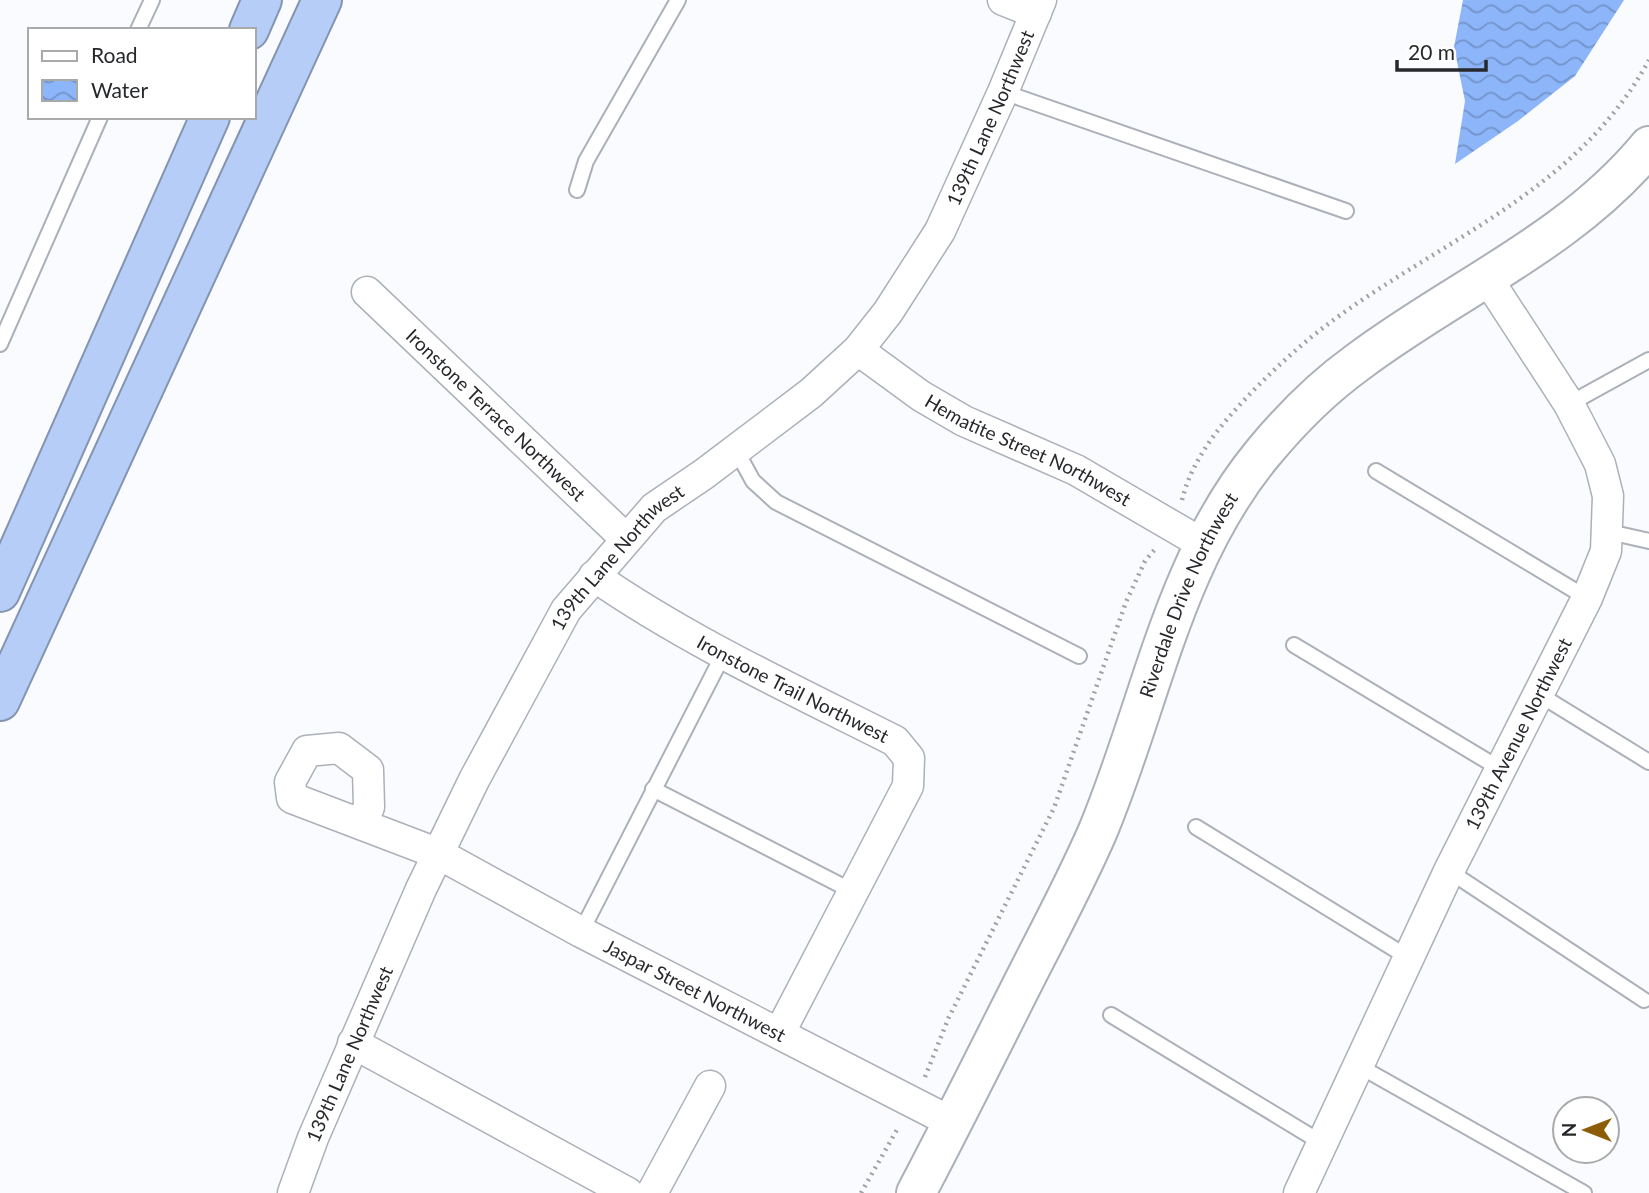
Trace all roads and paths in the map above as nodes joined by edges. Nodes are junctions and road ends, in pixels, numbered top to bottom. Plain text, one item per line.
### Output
1 (152, 0) edge
2 (262, 0) edge
3 (321, 0) edge
4 (678, 0) edge
5 (1003, 0) edge
6 (1038, 6) edge
7 (139, 28) edge
8 (249, 28) edge
9 (1649, 60) edge
10 (1003, 92) junction
11 (99, 119) edge
12 (209, 119) edge
13 (1649, 146) edge
14 (577, 190) dead end
15 (1346, 211) dead end
16 (1487, 278) junction
17 (367, 292) dead end
18 (0, 344) edge
19 (858, 350) junction
20 (1649, 360) edge
21 (1569, 404) junction
22 (736, 450) junction
23 (1376, 471) dead end
24 (1181, 505) dead end
25 (1609, 532) junction
26 (625, 538) junction
27 (1649, 541) edge
28 (1158, 544) dead end
29 (1203, 544) junction
30 (594, 576) junction
31 (0, 592) edge
32 (1587, 598) junction
33 (1294, 645) dead end
34 (723, 655) junction
35 (1079, 656) dead end
36 (1540, 695) junction
37 (0, 701) edge
38 (1649, 762) edge
39 (1502, 770) junction
40 (653, 789) junction
41 (361, 824) dead end
42 (1196, 827) dead end
43 (439, 854) junction
44 (1449, 872) junction
45 (852, 891) junction
46 (581, 932) junction
47 (1409, 958) junction
48 (1644, 1000) dead end
49 (1111, 1015) dead end
50 (780, 1032) junction
51 (354, 1043) junction
52 (1359, 1066) junction
53 (710, 1086) dead end
54 (913, 1102) junction
55 (953, 1122) junction
56 (1322, 1143) junction
57 (293, 1193) edge
58 (628, 1193) edge
59 (652, 1193) edge
60 (861, 1193) edge
61 (916, 1193) edge
62 (1299, 1193) edge
63 (1584, 1193) edge

1 - 7 lane
2 - 8 highway
3 - 37 highway
4 - 14 lane
5 - 6 street
6 - 10 street, 139th Lane Northwest
9 - 24 path
10 - 15 lane
10 - 19 street, 139th Lane Northwest
11 - 18 lane
12 - 31 highway
13 - 16 street, Riverdale Drive Northwest
16 - 21 street, 139th Avenue Northwest
16 - 29 street, Riverdale Drive Northwest
17 - 26 street, Ironstone Terrace Northwest
19 - 22 street, 139th Lane Northwest
19 - 29 street, Hematite Street Northwest
20 - 21 lane
21 - 25 street, 139th Avenue Northwest
22 - 26 street, 139th Lane Northwest
22 - 35 lane
23 - 32 lane
25 - 27 lane
25 - 32 street, 139th Avenue Northwest
26 - 30 street, 139th Lane Northwest
28 - 54 path
29 - 55 street, Riverdale Drive Northwest
30 - 34 street, Ironstone Trail Northwest
30 - 43 street, 139th Lane Northwest
32 - 36 street, 139th Avenue Northwest
33 - 39 lane
34 - 40 lane
34 - 45 street, Ironstone Trail Northwest
36 - 38 lane
36 - 39 street, 139th Avenue Northwest
39 - 44 street, 139th Avenue Northwest
40 - 45 lane
40 - 46 lane
41 - 43 street, Jaspar Street Northwest
42 - 47 lane
43 - 46 street, Jaspar Street Northwest
43 - 51 street, 139th Lane Northwest
44 - 47 street, 139th Avenue Northwest
44 - 48 lane
45 - 50 street, Ironstone Trail Northwest
46 - 50 street, Jaspar Street Northwest
47 - 52 street, 139th Avenue Northwest
49 - 56 lane
50 - 54 street, Jaspar Street Northwest
51 - 57 street, 139th Lane Northwest
51 - 58 street
52 - 56 street, 139th Avenue Northwest
52 - 63 lane
53 - 59 street
54 - 55 street, Jaspar Street Northwest
54 - 60 path
55 - 61 street, Riverdale Drive Northwest
56 - 62 street, 139th Avenue Northwest

